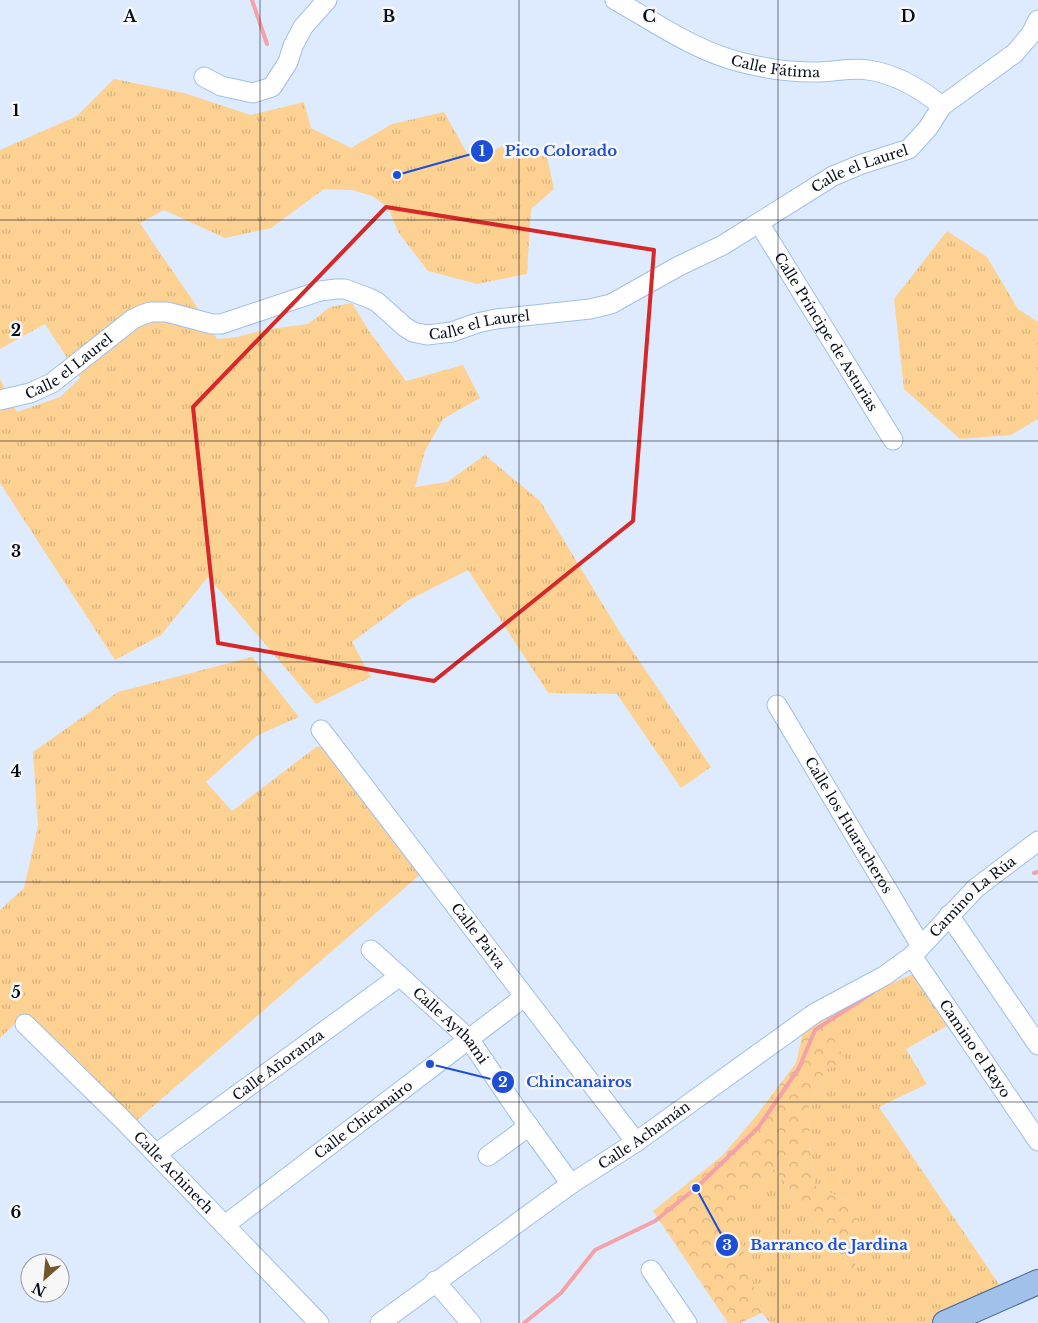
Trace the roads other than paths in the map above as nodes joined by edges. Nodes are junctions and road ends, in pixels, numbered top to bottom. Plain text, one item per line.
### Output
1 (327, 0) edge
2 (615, 0) edge
3 (1038, 20) edge
4 (204, 77) dead end
5 (942, 106) junction
6 (759, 223) junction
7 (0, 400) edge
8 (893, 440) dead end
9 (777, 705) dead end
10 (321, 730) dead end
11 (1038, 841) edge
12 (949, 916) junction
13 (371, 950) dead end
14 (917, 951) junction
15 (400, 976) junction
16 (524, 997) junction
17 (25, 1024) dead end
18 (469, 1039) junction
19 (1038, 1045) edge
20 (529, 1126) junction
21 (1038, 1141) edge
22 (636, 1142) junction
23 (156, 1154) junction
24 (488, 1156) dead end
25 (571, 1184) junction
26 (225, 1224) junction
27 (651, 1270) dead end
28 (435, 1281) junction
29 (1038, 1282) edge
30 (319, 1323) edge
31 (380, 1323) edge
32 (471, 1323) edge
33 (687, 1323) edge
34 (945, 1323) edge

1 - 4 street
2 - 5 street, Calle Fátima
3 - 5 street, Calle el Laurel
5 - 6 street, Calle el Laurel
6 - 7 street, Calle el Laurel
6 - 8 street, Calle Príncipe de Asturias
9 - 14 street, Calle los Huaracheros
10 - 16 street, Calle Paiva
11 - 12 street, Camino La Rúa
12 - 14 street, Camino La Rúa
12 - 19 street
13 - 15 street, Calle Aythami
14 - 21 street, Camino el Rayo
14 - 22 street, Calle Achamán
15 - 18 street, Calle Aythami
15 - 23 street, Calle Añoranza
16 - 18 street, Calle Chicanairo
16 - 22 street, Calle Paiva
17 - 23 street, Calle Achinech
18 - 20 street, Calle Aythami
18 - 26 street, Calle Chicanairo
20 - 24 street
20 - 25 street, Calle Aythami
22 - 25 street, Calle Achamán
23 - 26 street, Calle Achinech
25 - 28 street, Calle Achamán
26 - 30 street, Calle Achinech
27 - 33 street
28 - 31 street, Calle Achamán
28 - 32 street
29 - 34 main road

